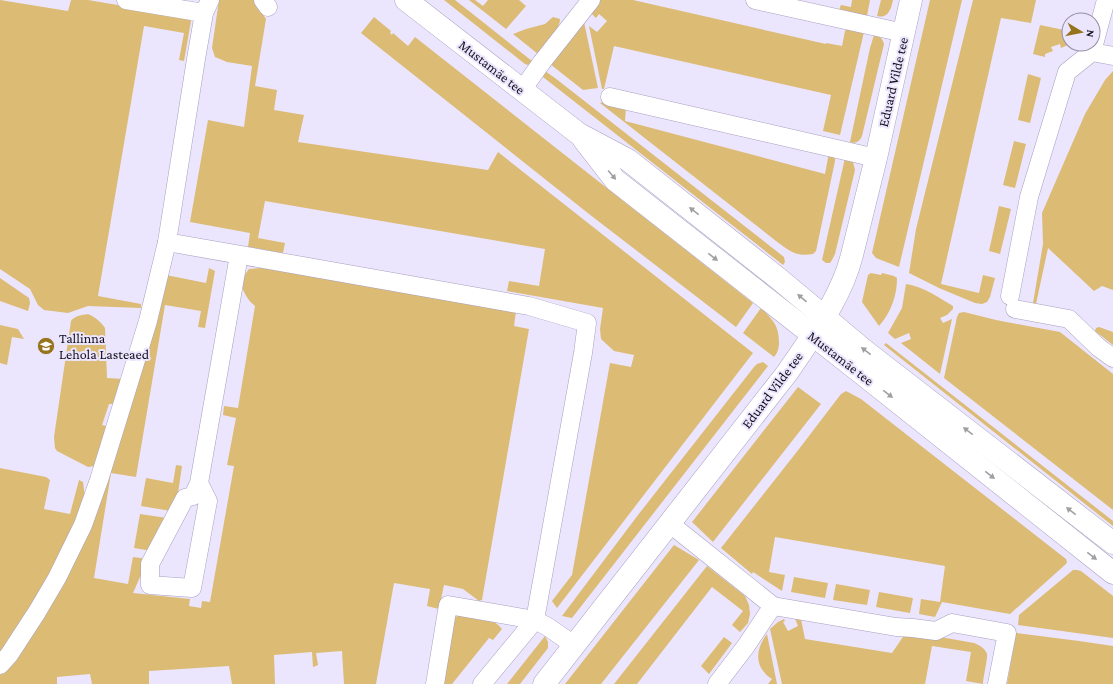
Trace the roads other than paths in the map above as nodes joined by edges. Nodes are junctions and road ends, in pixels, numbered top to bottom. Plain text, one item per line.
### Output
1 (126, 0) edge
2 (406, 0) edge
3 (591, 0) edge
4 (755, 0) edge
5 (911, 0) edge
6 (1106, 0) edge
7 (207, 6) edge
8 (1101, 19) edge
9 (904, 33) junction
10 (1092, 52) joint
11 (1113, 56) edge
12 (522, 90) junction
13 (610, 97) dead end
14 (876, 158) junction
15 (167, 242) junction
16 (238, 255) junction
17 (819, 326) junction
18 (1113, 358) edge
19 (199, 483) junction
20 (669, 523) junction
21 (1113, 543) edge
22 (1113, 573) edge
23 (773, 606) junction
24 (535, 620) junction
25 (574, 645) junction
26 (0, 664) edge
27 (435, 684) edge
28 (482, 684) edge
29 (544, 684) edge
30 (717, 684) edge
31 (997, 684) edge

1 - 7 street
2 - 12 main road, Mustamäe tee
3 - 12 street
4 - 9 street
5 - 9 main road, Eduard Vilde tee
6 - 8 street
7 - 15 street
9 - 14 main road, Eduard Vilde tee
10 - 11 street
10 - 18 street
12 - 17 main road, Mustamäe tee
13 - 14 street
14 - 17 main road, Eduard Vilde tee
15 - 16 street
15 - 26 street
16 - 19 street
16 - 24 street
17 - 20 main road, Eduard Vilde tee
21 -> 17 main road, Mustamäe tee
17 -> 22 main road, Mustamäe tee
19 - 19 street
20 - 23 street
20 - 25 main road, Eduard Vilde tee
23 - 30 street
23 - 31 street
24 - 25 street
24 - 27 street
24 - 28 street
25 - 29 main road, Eduard Vilde tee

